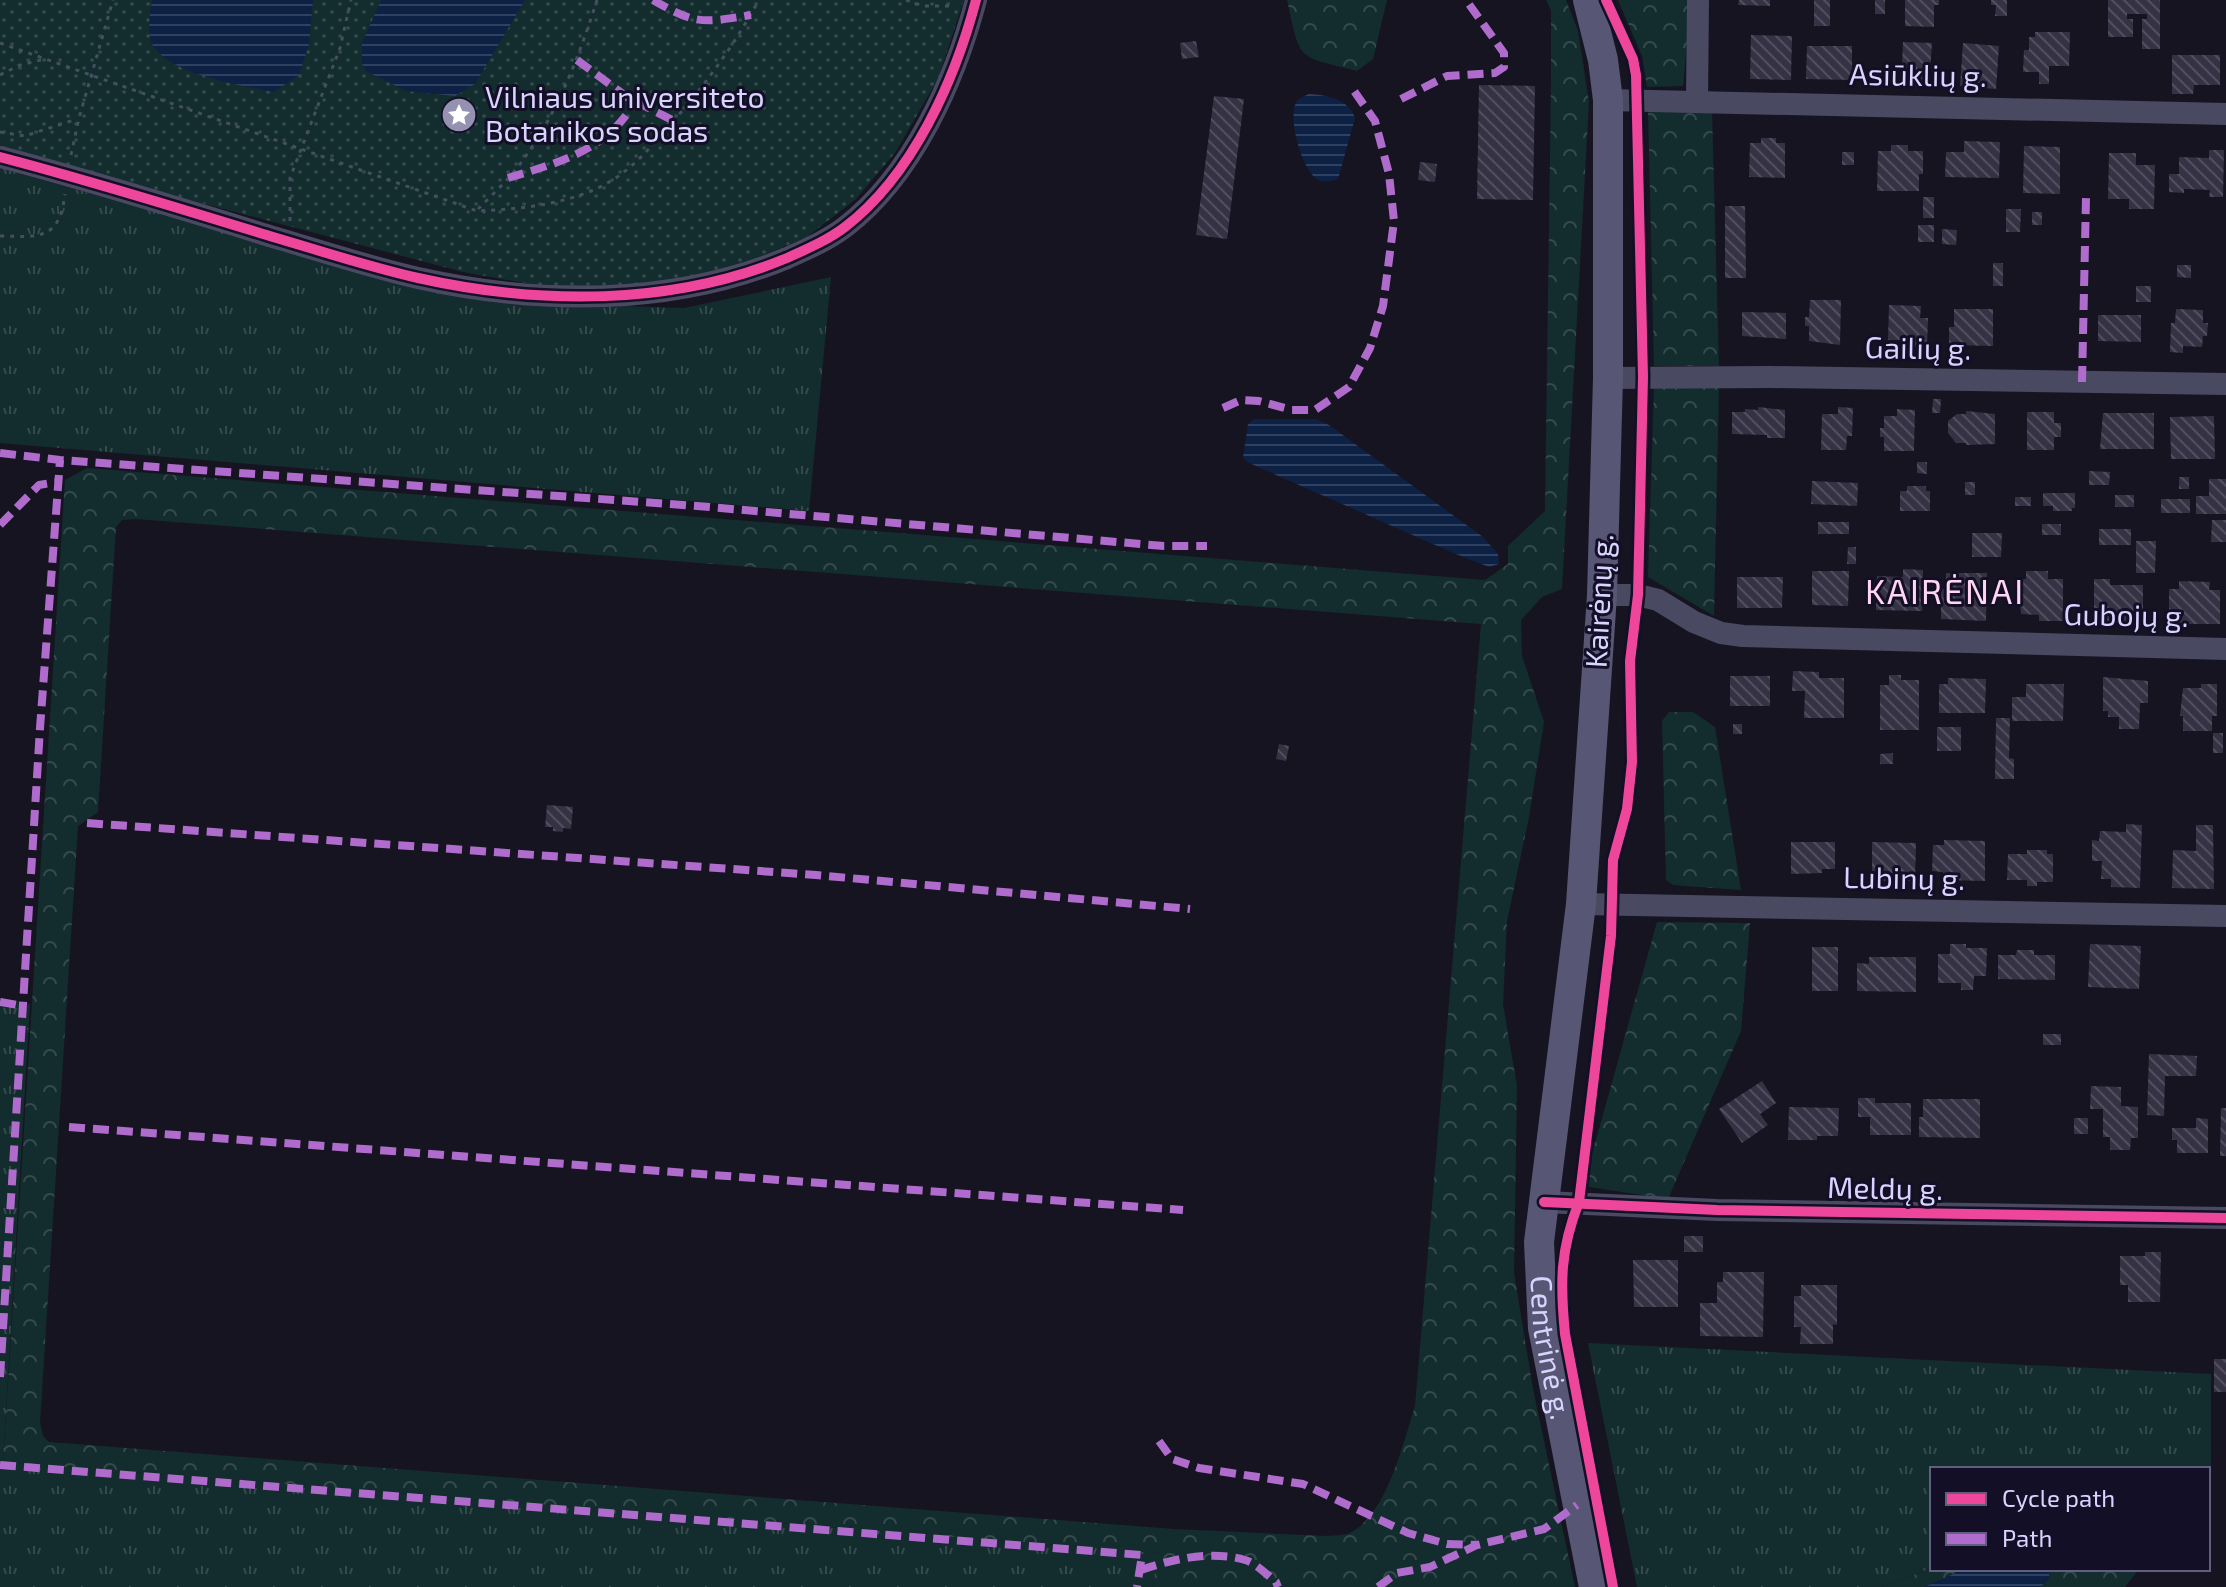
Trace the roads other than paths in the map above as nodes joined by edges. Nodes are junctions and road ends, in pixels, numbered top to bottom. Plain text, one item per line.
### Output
1 (1588, 0) edge
2 (1698, 0) edge
3 (975, 5) edge
4 (1608, 100) junction
5 (1697, 101) junction
6 (2226, 114) edge
7 (0, 157) edge
8 (1608, 378) junction
9 (2226, 384) edge
10 (1602, 595) junction
11 (2226, 649) edge
12 (1581, 904) junction
13 (2226, 916) edge
14 (1544, 1202) junction
15 (2226, 1218) edge
16 (1594, 1587) edge

1 - 4 main road, Kairėnų g.
2 - 5 street
3 - 7 street
4 - 5 street, Asiūklių g.
4 - 8 main road, Kairėnų g.
5 - 6 street, Asiūklių g.
8 - 9 street, Gailių g.
8 - 10 main road, Kairėnų g.
10 - 11 street, Gubojų g.
10 - 12 main road, Kairėnų g.
12 - 13 street, Lubinų g.
12 - 14 main road, Kairėnų g.
14 - 15 street, Meldų g.
14 - 16 main road, Centrinė g.

